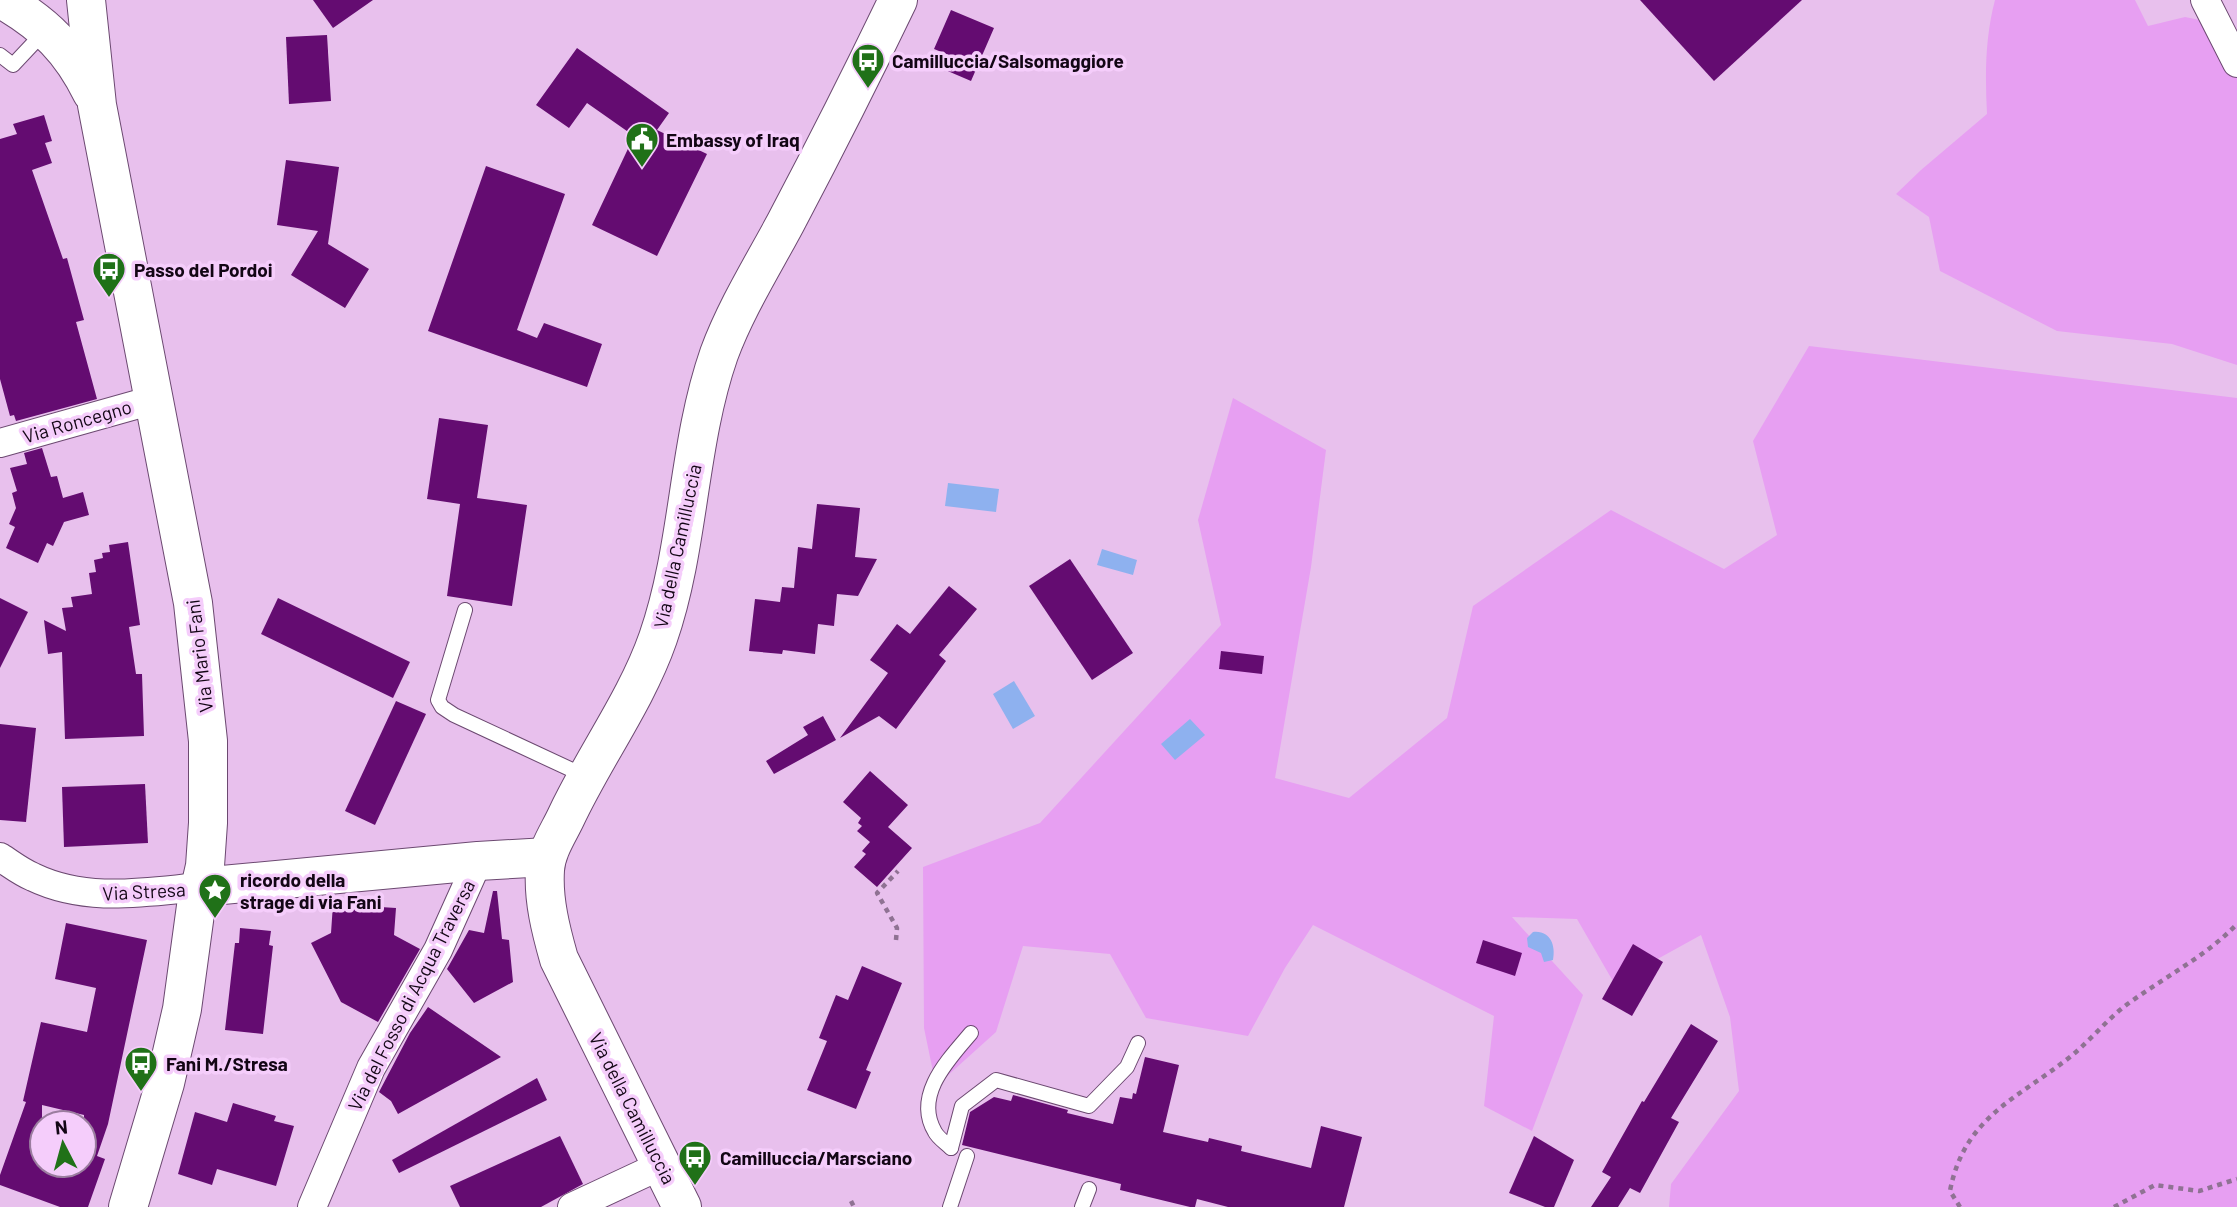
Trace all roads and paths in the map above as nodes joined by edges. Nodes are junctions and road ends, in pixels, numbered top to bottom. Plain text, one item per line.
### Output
1 (3, 0) edge
2 (898, 0) edge
3 (2210, 4) edge
4 (87, 9) edge
5 (46, 30) junction
6 (0, 55) edge
7 (2237, 63) edge
8 (97, 105) junction
9 (153, 400) junction
10 (0, 443) edge
11 (465, 610) dead end
12 (586, 777) junction
13 (0, 857) edge
14 (547, 857) junction
15 (478, 861) junction
16 (898, 872) dead end
17 (201, 887) junction
18 (2237, 924) edge
19 (897, 940) dead end
20 (971, 1033) dead end
21 (1138, 1043) dead end
22 (967, 1156) dead end
23 (662, 1166) junction
24 (2237, 1179) edge
25 (1089, 1189) dead end
26 (851, 1201) dead end
27 (128, 1207) edge
28 (312, 1207) edge
29 (572, 1207) edge
30 (682, 1207) edge
31 (854, 1207) edge
32 (950, 1207) edge
33 (1083, 1207) edge
34 (1960, 1207) edge
35 (2114, 1207) edge

1 - 5 street
2 - 12 street, Via della Camilluccia
3 - 7 street
4 - 5 street
4 - 8 street
5 - 6 lane
5 - 8 street
8 - 9 street, Via Mario Fani
9 - 10 street, Via Roncegno
9 - 17 street, Via Mario Fani
11 - 12 lane
12 - 14 street, Via della Camilluccia
13 - 17 street, Via Stresa
14 - 15 street, Via Stresa
14 - 23 street, Via della Camilluccia
15 - 17 street, Via Stresa
15 - 28 street, Via del Fosso di Acqua Traversa
16 - 19 path
17 - 27 street, Via Mario Fani
18 - 34 path
20 - 21 lane
22 - 32 lane
23 - 29 street
23 - 30 street, Via della Camilluccia
24 - 35 path
25 - 33 lane
26 - 31 path

